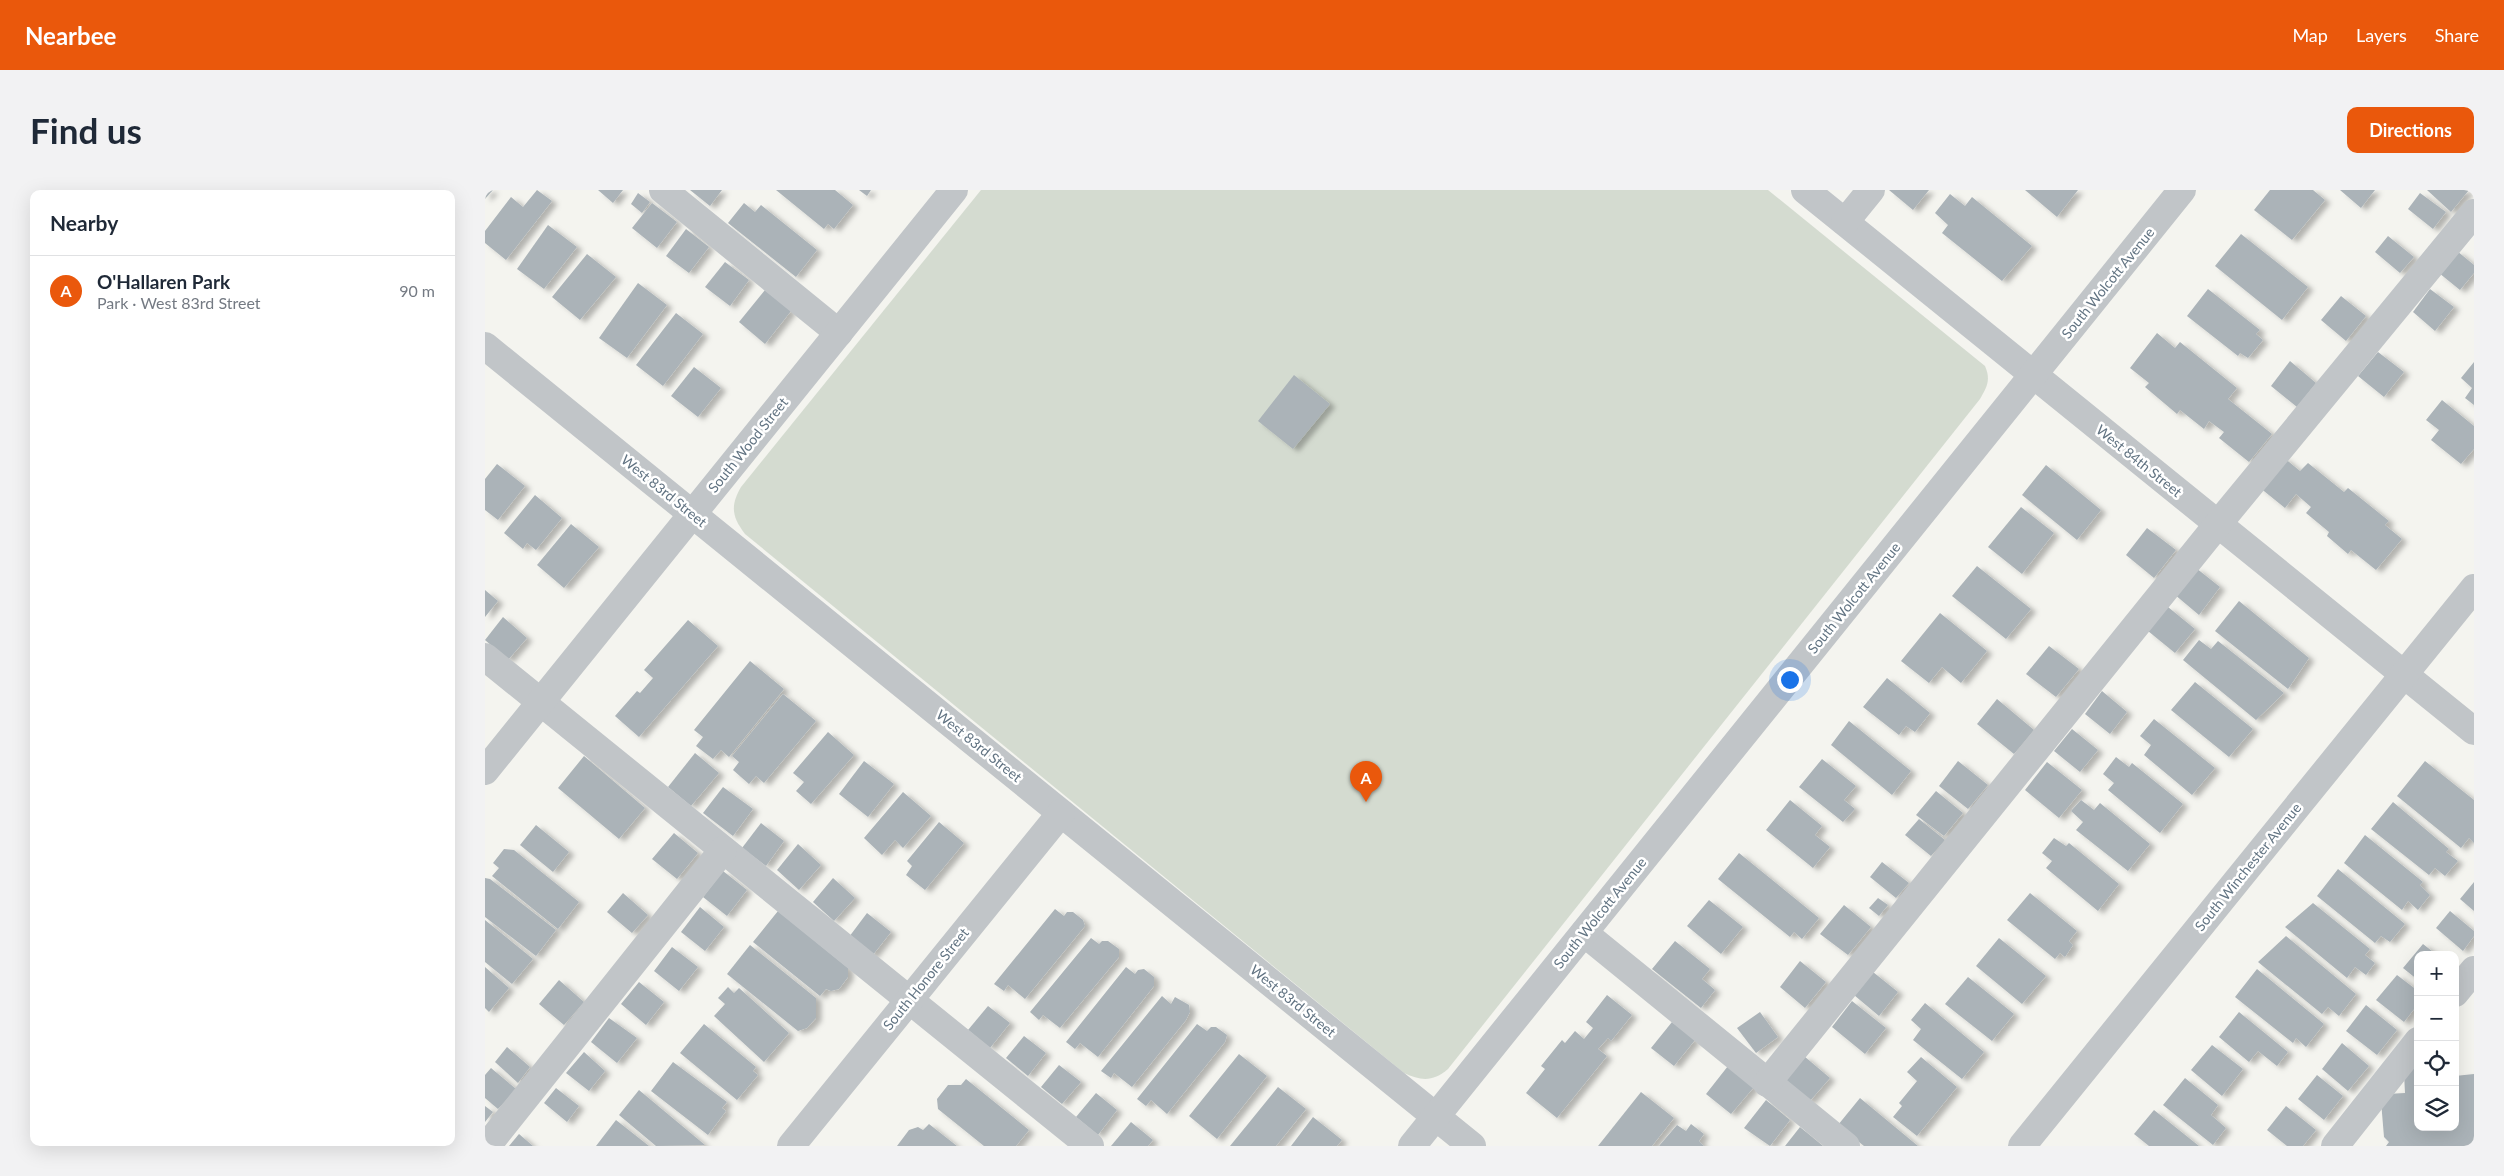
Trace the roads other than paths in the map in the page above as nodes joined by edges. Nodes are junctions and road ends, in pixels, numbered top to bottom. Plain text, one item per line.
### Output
1 (663, 190) edge
2 (954, 190) edge
3 (1805, 190) edge
4 (1871, 190) edge
5 (2182, 190) edge
6 (2474, 212) edge
7 (1845, 222) junction
8 (839, 333) junction
9 (485, 346) edge
10 (2033, 375) junction
11 (692, 514) junction
12 (2218, 524) junction
13 (2474, 588) edge
14 (485, 657) edge
15 (2404, 675) junction
16 (541, 702) junction
17 (2474, 731) edge
18 (485, 771) edge
19 (1061, 813) junction
20 (723, 850) junction
21 (1584, 933) junction
22 (2474, 970) edge
23 (2459, 988) edge
24 (909, 1000) junction
25 (2414, 1046) edge
26 (1767, 1083) junction
27 (1436, 1117) junction
28 (487, 1146) edge
29 (791, 1146) edge
30 (1090, 1146) edge
31 (1412, 1146) edge
32 (1472, 1146) edge
33 (1846, 1146) edge
34 (2022, 1146) edge
35 (2335, 1146) edge

1 - 8 street
2 - 8 street, South Wood Street
3 - 7 street, West 84th Street
4 - 7 street
5 - 10 street, South Wolcott Avenue
6 - 12 street
7 - 10 street, West 84th Street
8 - 11 street, South Wood Street
9 - 11 street, West 83rd Street
10 - 12 street, West 84th Street
10 - 21 street, South Wolcott Avenue
11 - 16 street, South Wood Street
11 - 19 street, West 83rd Street
12 - 15 street, West 84th Street
12 - 26 street
13 - 15 street, South Winchester Avenue
14 - 16 street
15 - 17 street, West 84th Street
15 - 34 street, South Winchester Avenue
16 - 18 street, South Wood Street
16 - 20 street
19 - 24 street, South Honore Street
19 - 27 street, West 83rd Street
20 - 24 street
20 - 28 street
21 - 26 street
21 - 27 street, South Wolcott Avenue
22 - 23 street
24 - 29 street, South Honore Street
24 - 30 street
25 - 35 street
26 - 33 street
27 - 31 street, South Wolcott Avenue
27 - 32 street, West 83rd Street

